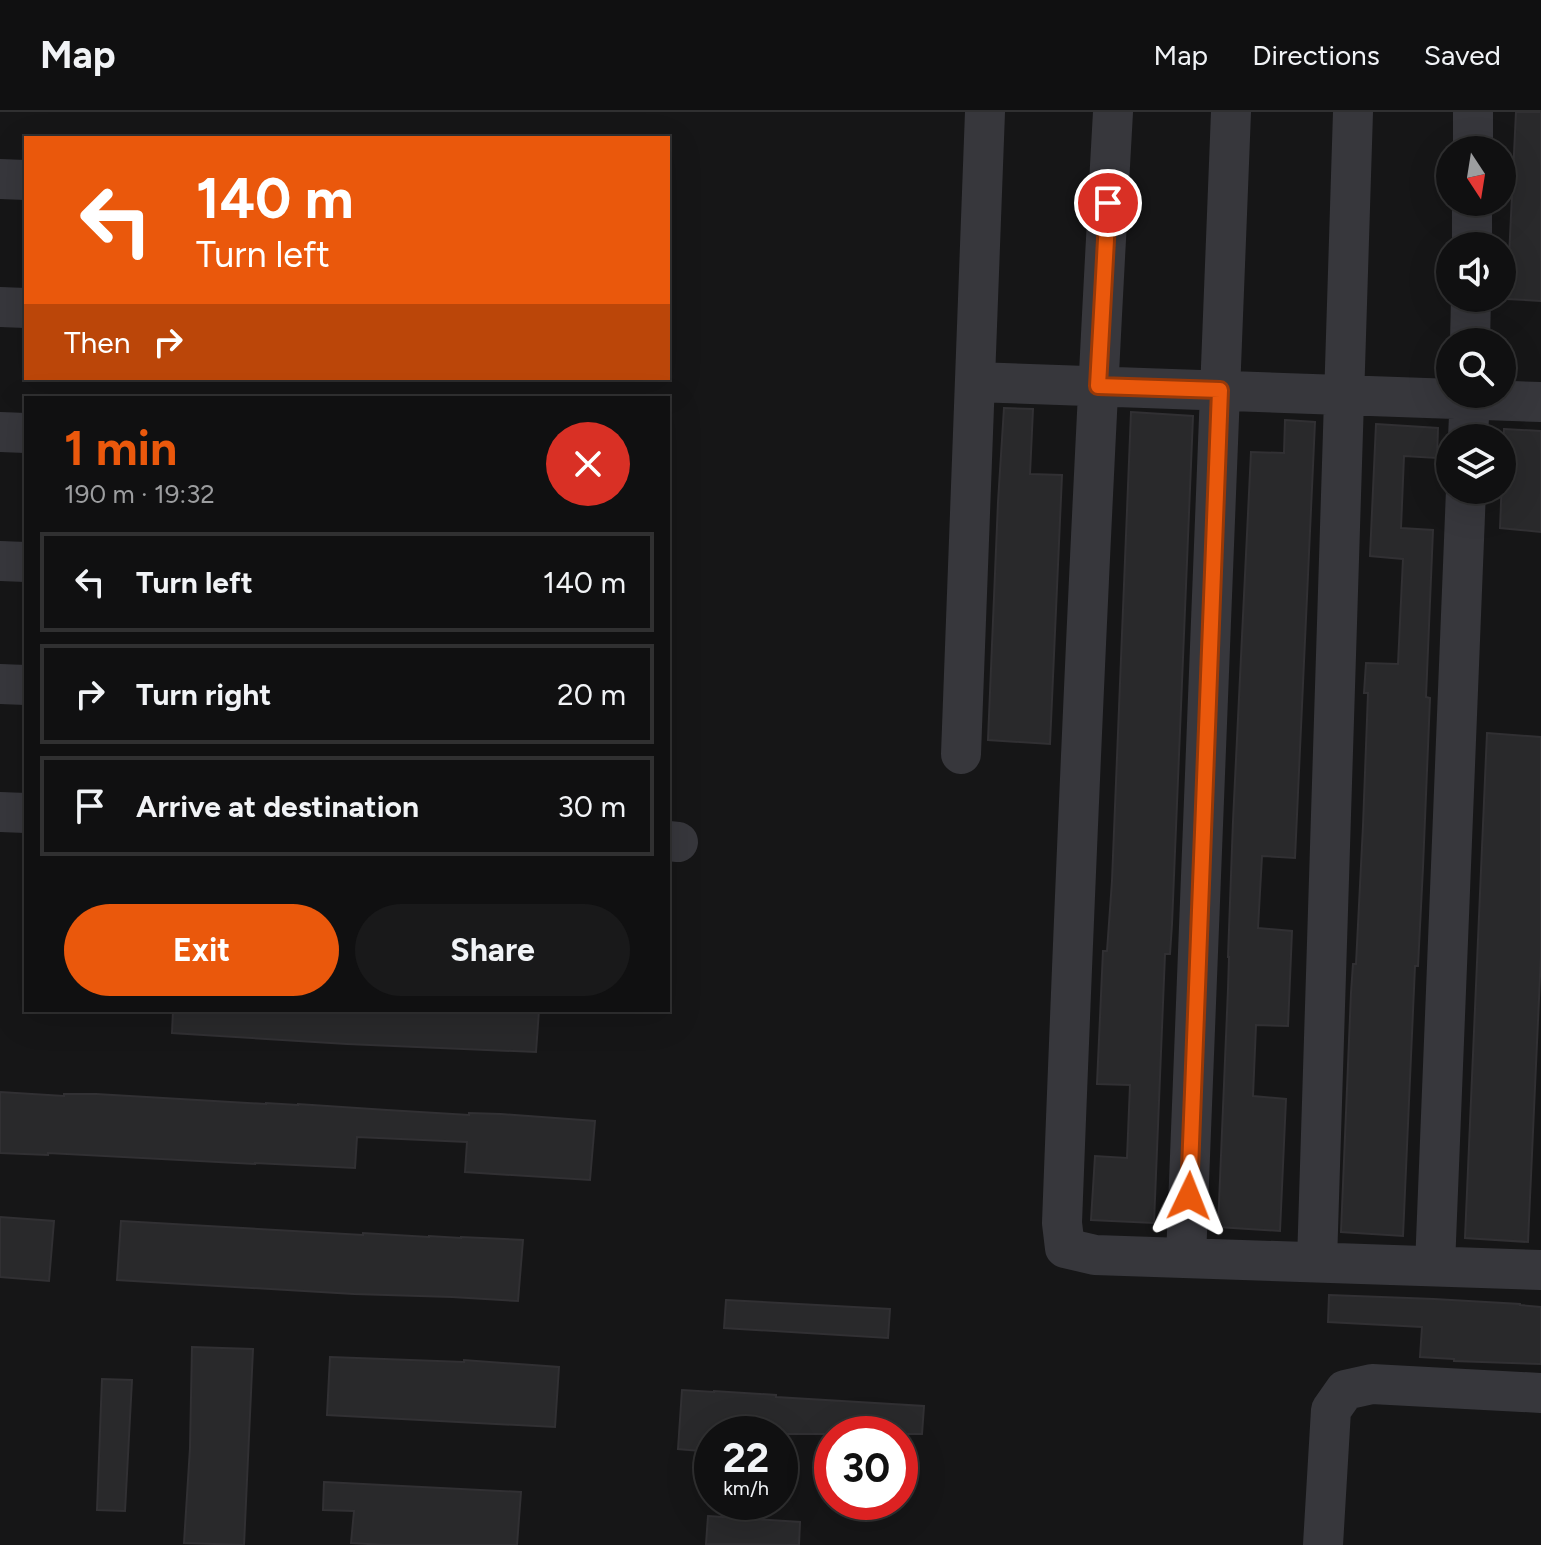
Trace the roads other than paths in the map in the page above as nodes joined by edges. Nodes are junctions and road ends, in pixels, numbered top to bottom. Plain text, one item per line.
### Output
1 (985, 112) edge
2 (1113, 112) edge
3 (1231, 112) edge
4 (1353, 112) edge
5 (1473, 112) edge
6 (1473, 136) edge
7 (0, 179) edge
8 (24, 180) edge
9 (0, 307) edge
10 (24, 308) edge
11 (975, 382) junction
12 (1098, 386) junction
13 (1220, 390) junction
14 (1343, 394) junction
15 (1436, 395) edge
16 (1516, 400) edge
17 (1541, 402) edge
18 (0, 432) edge
19 (24, 433) edge
20 (1465, 504) edge
21 (0, 561) edge
22 (24, 562) edge
23 (0, 684) edge
24 (24, 685) edge
25 (961, 754) dead end
26 (0, 812) edge
27 (24, 813) edge
28 (1186, 1258) junction
29 (1317, 1262) junction
30 (1435, 1266) junction
31 (1541, 1270) edge
32 (1541, 1393) edge
33 (1323, 1545) edge

1 - 11 street
2 - 12 street
3 - 13 street
4 - 14 street
5 - 6 street
7 - 8 street
9 - 10 street
11 - 12 street
11 - 25 street
12 - 13 street
12 - 28 street
13 - 14 street
13 - 28 street
14 - 15 street
14 - 29 street
16 - 17 street
18 - 19 street
20 - 30 street
21 - 22 street
23 - 24 street
26 - 27 street
28 - 29 street
29 - 30 street
30 - 31 street
32 - 33 street

